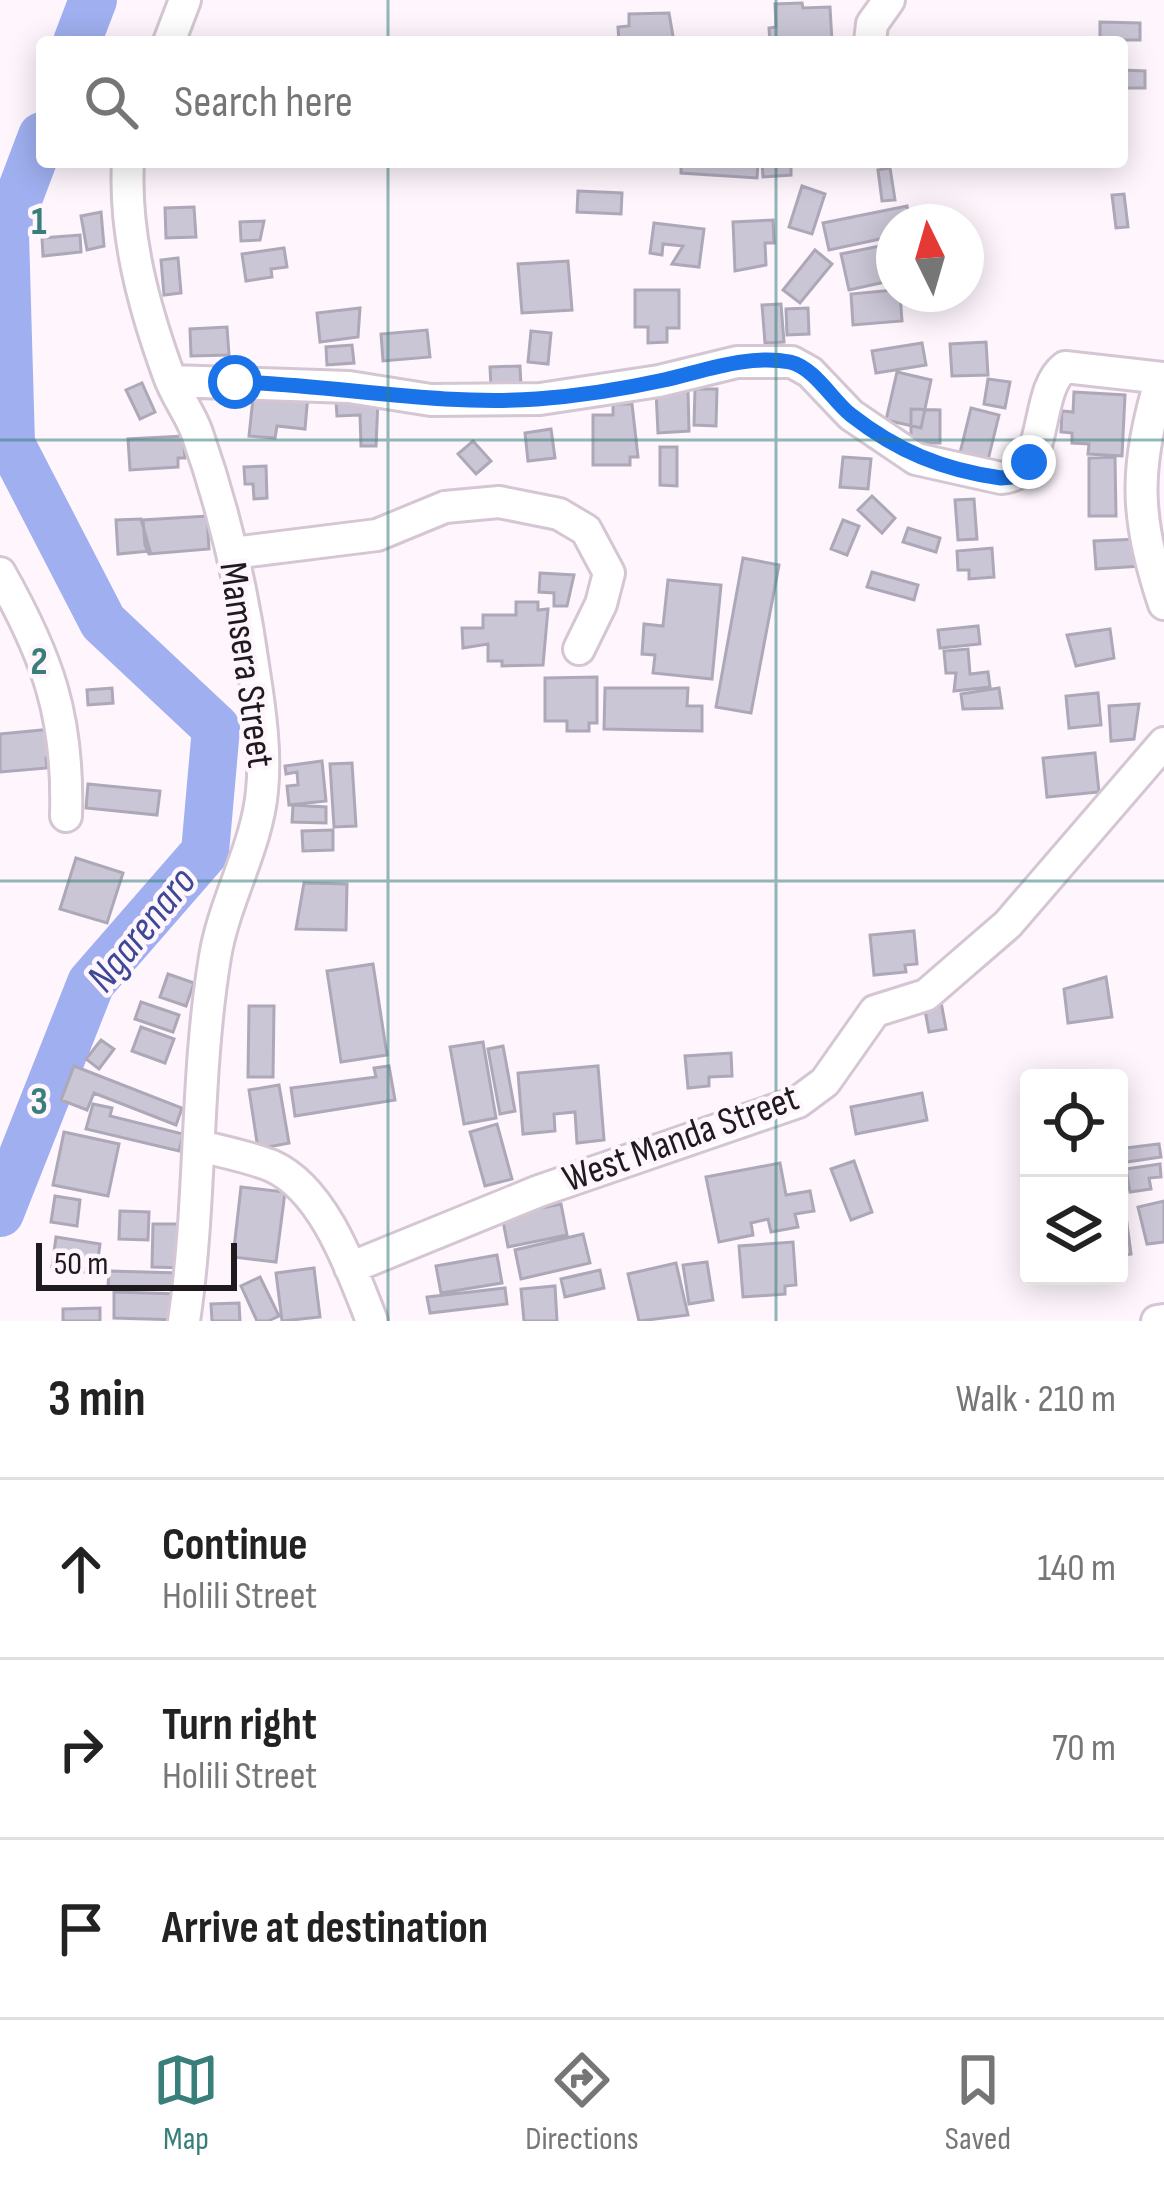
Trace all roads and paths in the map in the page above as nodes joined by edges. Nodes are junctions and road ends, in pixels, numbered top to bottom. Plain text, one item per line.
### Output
1 (185, 0) edge
2 (890, 0) edge
3 (171, 36) edge
4 (871, 36) edge
5 (128, 168) edge
6 (1162, 378) edge
7 (171, 381) junction
8 (232, 554) junction
9 (0, 573) edge
10 (1164, 604) edge
11 (579, 649) dead end
12 (1164, 743) edge
13 (66, 816) dead end
14 (200, 1146) junction
15 (350, 1268) junction
16 (184, 1321) edge
17 (372, 1321) edge

1 - 3 street
2 - 4 street
5 - 7 street, Mamsera Street
6 - 7 street
6 - 10 street
7 - 8 street, Mamsera Street
8 - 11 street
8 - 14 street, Mamsera Street
9 - 13 street
12 - 15 street, West Manda Street
14 - 15 street
14 - 16 street, Mamsera Street
15 - 17 street

